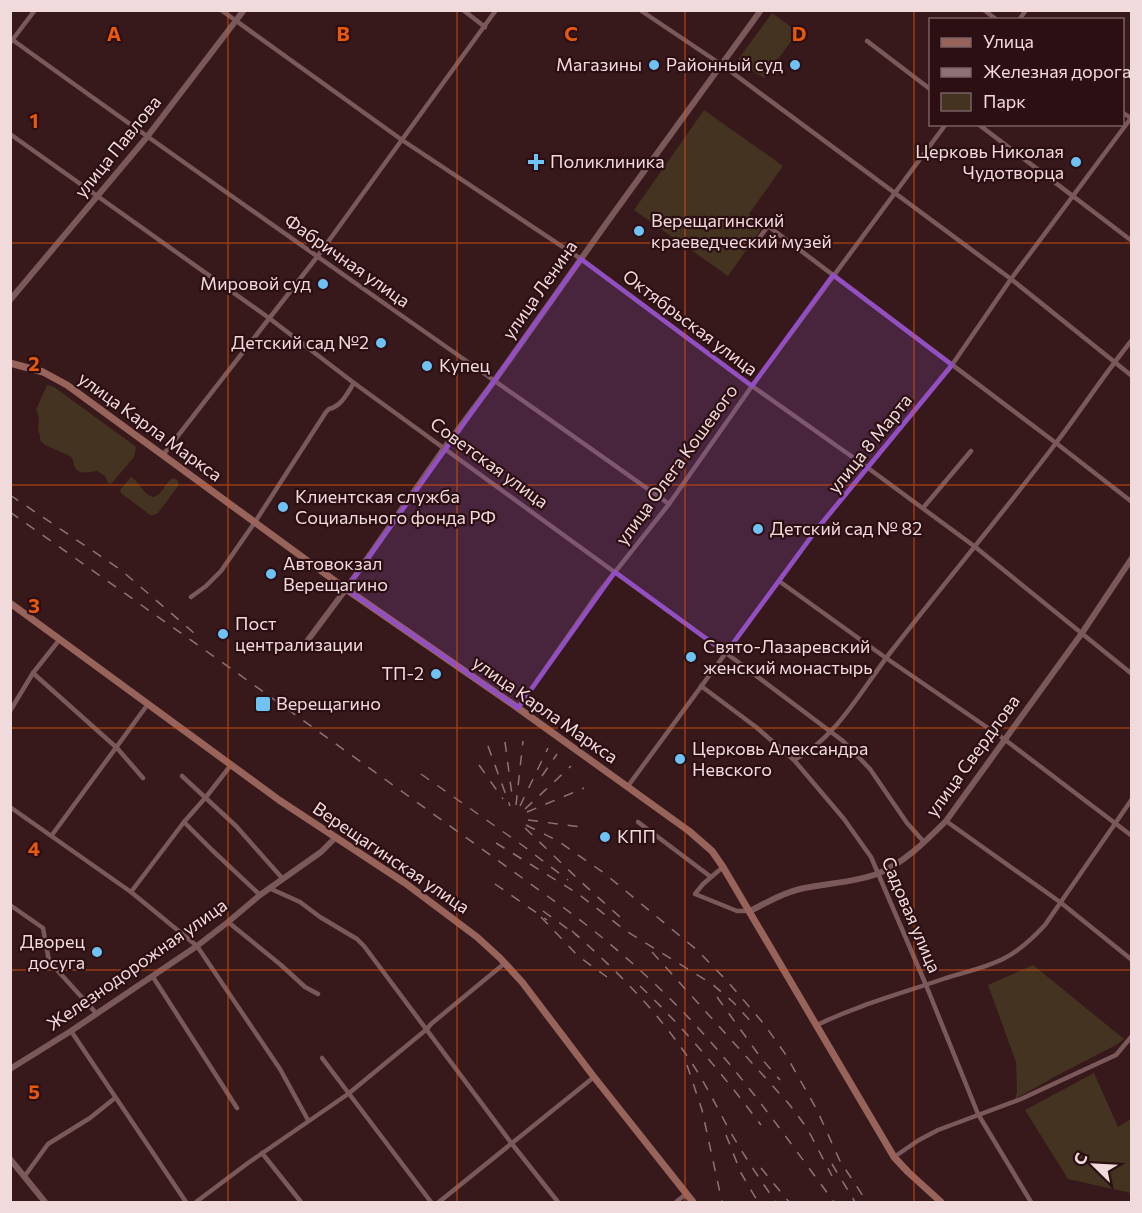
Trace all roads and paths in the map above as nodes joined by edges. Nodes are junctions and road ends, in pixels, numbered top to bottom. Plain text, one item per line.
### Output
1 (35, 10) edge
2 (221, 10) edge
3 (244, 10) edge
4 (463, 10) edge
5 (496, 10) edge
6 (640, 10) edge
7 (761, 10) edge
8 (236, 21) junction
9 (485, 27) junction
10 (11, 40) edge
11 (867, 41) dead end
12 (722, 65) junction
13 (929, 88) edge
14 (1131, 118) edge
15 (945, 126) edge
16 (981, 126) edge
17 (10, 134) edge
18 (147, 136) junction
19 (402, 140) junction
20 (896, 193) junction
21 (99, 196) junction
22 (1074, 196) junction
23 (1131, 241) edge
24 (754, 245) dead end
25 (317, 257) junction
26 (581, 259) junction
27 (833, 275) junction
28 (1011, 279) junction
29 (10, 300) edge
30 (269, 318) junction
31 (1131, 340) edge
32 (1114, 362) junction
33 (10, 363) edge
34 (952, 365) junction
35 (1131, 376) edge
36 (495, 380) junction
37 (354, 382) junction
38 (752, 386) junction
39 (1056, 442) junction
40 (445, 447) junction
41 (971, 451) dead end
42 (163, 455) junction
43 (868, 468) junction
44 (1131, 502) edge
45 (669, 504) junction
46 (923, 508) junction
47 (255, 522) junction
48 (974, 546) junction
49 (1131, 558) edge
50 (615, 572) junction
51 (779, 581) junction
52 (346, 589) junction
53 (191, 597) dead end
54 (10, 603) edge
55 (1082, 633) junction
56 (60, 639) junction
57 (305, 644) dead end
58 (726, 653) junction
59 (886, 658) junction
60 (33, 673) junction
61 (1131, 674) edge
62 (701, 686) junction
63 (148, 704) junction
64 (518, 708) junction
65 (11, 710) edge
66 (831, 732) junction
67 (1004, 739) junction
68 (117, 748) junction
69 (794, 760) junction
70 (231, 765) junction
71 (182, 776) dead end
72 (143, 778) dead end
73 (628, 786) junction
74 (206, 797) junction
75 (1131, 799) edge
76 (10, 807) edge
77 (946, 821) junction
78 (184, 822) junction
79 (638, 822) dead end
80 (1114, 824) junction
81 (52, 835) junction
82 (1131, 836) edge
83 (335, 838) junction
84 (924, 842) junction
85 (723, 867) junction
86 (879, 873) junction
87 (711, 877) junction
88 (283, 879) junction
89 (269, 888) junction
90 (131, 892) junction
91 (261, 895) junction
92 (1060, 902) junction
93 (10, 905) edge
94 (750, 911) junction
95 (228, 922) junction
96 (197, 946) junction
97 (1131, 960) edge
98 (505, 963) junction
99 (153, 977) junction
100 (926, 985) junction
101 (318, 994) dead end
102 (96, 1013) junction
103 (817, 1025) junction
104 (428, 1029) junction
105 (70, 1031) junction
106 (1131, 1036) edge
107 (322, 1058) dead end
108 (10, 1069) edge
109 (594, 1077) junction
110 (348, 1094) junction
111 (116, 1098) junction
112 (237, 1108) dead end
113 (978, 1114) junction
114 (308, 1120) junction
115 (512, 1144) junction
116 (262, 1153) junction
117 (894, 1157) junction
118 (10, 1159) edge
119 (24, 1177) junction
120 (686, 1194) junction
121 (45, 1203) edge
122 (186, 1203) edge
123 (196, 1203) edge
124 (301, 1203) edge
125 (431, 1203) edge
126 (439, 1203) edge
127 (558, 1203) edge
128 (676, 1203) edge
129 (693, 1203) edge
130 (941, 1203) edge
131 (1031, 1203) edge

1 - 10 street
2 - 8 street, Октябрьская улица
3 - 8 street, улица Павлова
4 - 9 street
5 - 9 street
6 - 12 street
7 - 12 street, улица Ленина
8 - 18 street, улица Павлова
8 - 19 street, Октябрьская улица
9 - 19 street
10 - 18 street, Фабричная улица
11 - 13 street
12 - 20 street
12 - 26 street, улица Ленина
14 - 22 street, улица 8 Марта
15 - 20 street, улица Олега Кошевого
16 - 22 street
17 - 21 street, Советская улица
18 - 21 street, улица Павлова
18 - 25 street, Фабричная улица
19 - 25 street
19 - 26 street, Октябрьская улица
20 - 27 street, улица Олега Кошевого
20 - 28 street
21 - 29 street, улица Павлова
21 - 30 street, Советская улица
22 - 23 street
22 - 28 street, улица 8 Марта
24 - 27 street
25 - 30 street
25 - 36 street, Фабричная улица
26 - 36 street, улица Ленина
26 - 38 street, Октябрьская улица
27 - 34 street
27 - 38 street, улица Олега Кошевого
28 - 32 street
28 - 34 street, улица 8 Марта
30 - 37 street, Советская улица
30 - 42 street
31 - 32 street
32 - 35 street
32 - 39 street
33 - 42 main road, улица Карла Маркса
34 - 39 street
34 - 43 street, улица 8 Марта
36 - 40 street, улица Ленина
36 - 45 street, Фабричная улица
37 - 40 street, Советская улица
37 - 47 street
38 - 43 street, Октябрьская улица
38 - 45 street, улица Олега Кошевого
39 - 44 street
39 - 48 street
40 - 50 street, Советская улица
40 - 52 street, улица Ленина
41 - 46 street
42 - 47 main road, улица Карла Маркса
43 - 46 street, Октябрьская улица
43 - 51 street, улица 8 Марта
45 - 50 street, улица Олега Кошевого
46 - 48 street, Октябрьская улица
47 - 52 main road, улица Карла Маркса
47 - 53 street
48 - 55 street, Октябрьская улица
48 - 59 street
49 - 55 street, улица Свердлова
50 - 58 street, Советская улица
50 - 64 street, улица Олега Кошевого
51 - 58 street, улица 8 Марта
51 - 59 street
52 - 57 street, улица Ленина
52 - 64 main road, улица Карла Маркса
54 - 56 main road, Верещагинская улица
55 - 61 street, Октябрьская улица
55 - 67 street, улица Свердлова
56 - 60 street
56 - 63 main road, Верещагинская улица
58 - 62 street, улица 8 Марта
58 - 66 street, Советская улица
59 - 66 street
59 - 67 street
60 - 65 street
60 - 68 street
62 - 69 street, Садовая улица
62 - 73 street, улица 8 Марта
63 - 68 street
63 - 70 main road, Верещагинская улица
64 - 73 main road, улица Карла Маркса
66 - 69 street
66 - 84 street, Советская улица
67 - 77 street, улица Свердлова
67 - 80 street
68 - 72 street
68 - 81 street
69 - 86 street, Садовая улица
70 - 74 street
70 - 83 main road, Верещагинская улица
71 - 74 street
73 - 85 main road, улица Карла Маркса
74 - 78 street
74 - 88 street
75 - 80 street
76 - 81 street
77 - 84 street, улица Свердлова
77 - 92 street
78 - 90 street
78 - 91 street
79 - 87 street
80 - 82 street
80 - 92 street
81 - 90 street
83 - 88 street, Железнодорожная улица
83 - 98 main road, Верещагинская улица
84 - 86 street, улица Свердлова
85 - 87 street
85 - 94 main road, улица Карла Маркса
86 - 94 street, улица Свердлова
86 - 100 street, Садовая улица
87 - 94 street
88 - 89 street, Железнодорожная улица
89 - 91 street, Железнодорожная улица
89 - 104 street
90 - 96 street
91 - 95 street, Железнодорожная улица
92 - 97 street
92 - 100 street
93 - 102 street
94 - 103 main road, улица Карла Маркса
95 - 96 street, Железнодорожная улица
95 - 101 street
96 - 99 street, Железнодорожная улица
96 - 114 street
98 - 104 street
98 - 109 main road, Верещагинская улица
99 - 102 street, Железнодорожная улица
99 - 112 street
100 - 103 street
100 - 113 street, Садовая улица
102 - 105 street, Железнодорожная улица
103 - 117 main road, улица Карла Маркса
104 - 110 street
104 - 115 street
105 - 108 street, Железнодорожная улица
105 - 111 street
106 - 113 street
107 - 110 street
109 - 115 street
109 - 120 main road, Верещагинская улица
110 - 114 street
110 - 125 street
111 - 119 street
111 - 122 street
113 - 117 street
113 - 131 street, Садовая улица
114 - 116 street
115 - 126 street
115 - 127 street
116 - 123 street
116 - 124 street
117 - 130 main road, улица Карла Маркса
118 - 119 street
119 - 121 street
120 - 128 street
120 - 129 main road, Верещагинская улица

